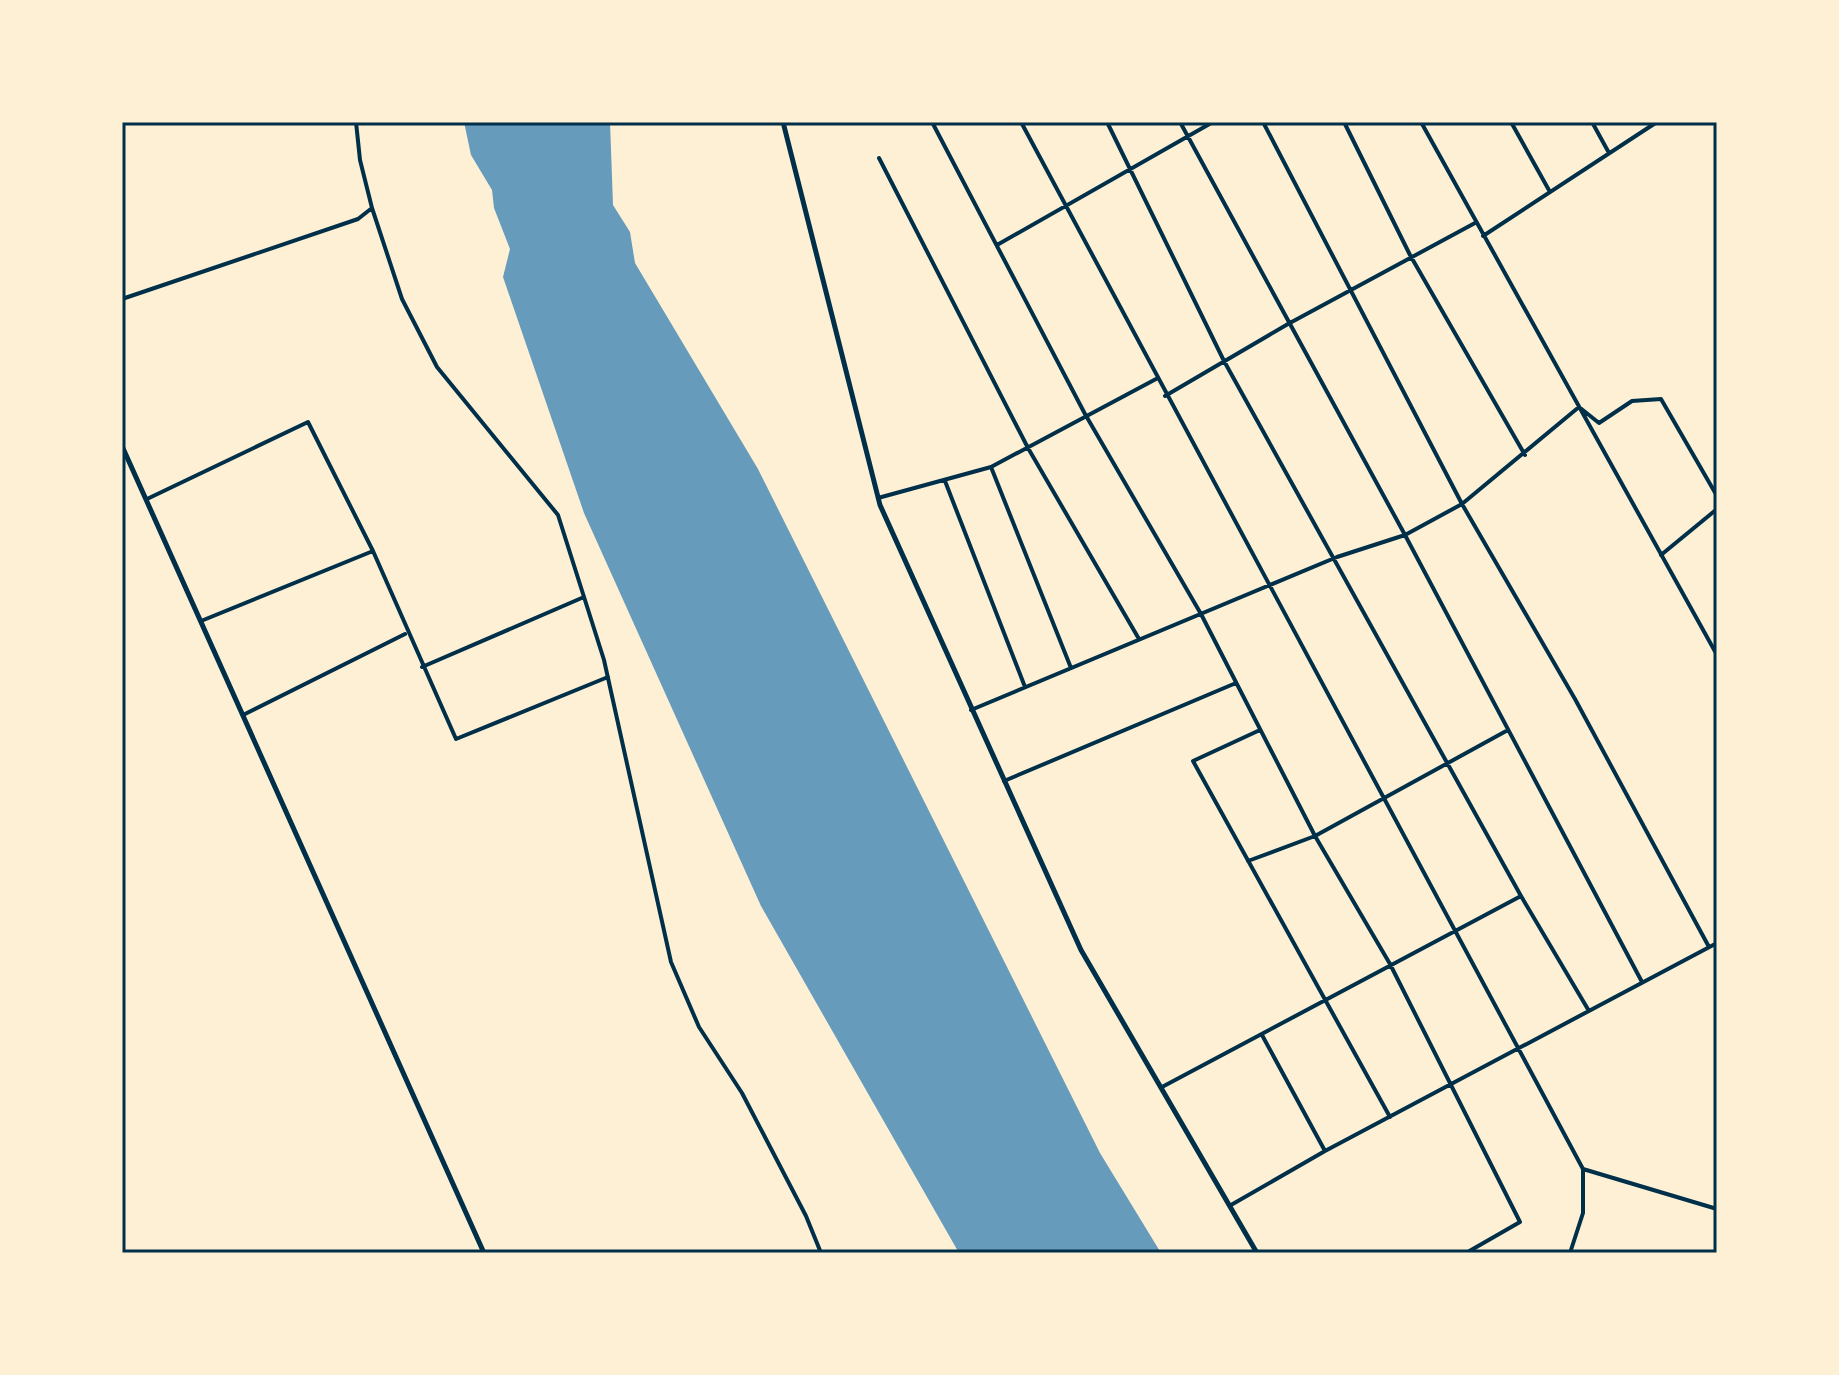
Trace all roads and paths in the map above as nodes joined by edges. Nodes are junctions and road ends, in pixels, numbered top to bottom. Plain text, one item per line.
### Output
1 (356, 122) edge
2 (783, 122) edge
3 (932, 122) edge
4 (1021, 122) edge
5 (1107, 122) edge
6 (1180, 122) edge
7 (1213, 122) edge
8 (1263, 122) edge
9 (1344, 122) edge
10 (1421, 122) edge
11 (1511, 122) edge
12 (1592, 122) edge
13 (1657, 122) edge
14 (1187, 138) junction
15 (1609, 153) junction
16 (879, 158) dead end
17 (1131, 171) junction
18 (1550, 192) junction
19 (372, 208) junction
20 (1066, 208) junction
21 (1475, 223) junction
22 (1483, 236) junction
23 (997, 245) junction
24 (1410, 255) junction
25 (1352, 288) junction
26 (122, 299) edge
27 (1288, 324) junction
28 (1224, 361) junction
29 (1156, 379) junction
30 (1165, 396) junction
31 (1579, 407) junction
32 (1085, 414) junction
33 (122, 446) edge
34 (1028, 448) junction
35 (1525, 455) junction
36 (991, 467) junction
37 (945, 481) junction
38 (1717, 496) edge
39 (878, 498) junction
40 (146, 499) junction
41 (1462, 504) junction
42 (1717, 509) edge
43 (1405, 535) junction
44 (373, 551) junction
45 (1661, 555) junction
46 (1337, 557) junction
47 (1269, 585) junction
48 (584, 597) junction
49 (1201, 614) junction
50 (201, 621) junction
51 (406, 633) junction
52 (1139, 639) junction
53 (1717, 655) edge
54 (422, 667) junction
55 (1071, 668) junction
56 (608, 677) junction
57 (1236, 683) junction
58 (1026, 687) junction
59 (971, 710) junction
60 (243, 715) junction
61 (1260, 730) junction
62 (1508, 730) junction
63 (1448, 761) junction
64 (1004, 781) junction
65 (1383, 797) junction
66 (1315, 836) junction
67 (1248, 861) junction
68 (1521, 896) junction
69 (1456, 932) junction
70 (1717, 943) edge
71 (1709, 947) junction
72 (1390, 964) junction
73 (1642, 982) junction
74 (1324, 1000) junction
75 (1589, 1011) junction
76 (1262, 1035) junction
77 (1519, 1049) junction
78 (1449, 1087) junction
79 (1160, 1088) junction
80 (1390, 1117) junction
81 (1325, 1151) junction
82 (1583, 1169) junction
83 (1231, 1205) junction
84 (1717, 1209) edge
85 (484, 1253) edge
86 (821, 1253) edge
87 (1257, 1253) edge
88 (1466, 1253) edge
89 (1570, 1253) edge

1 - 19 street
2 - 39 street
3 - 23 street
4 - 20 street
5 - 17 street
6 - 14 street
7 - 14 street
8 - 25 street
9 - 24 street
10 - 21 street
11 - 18 street
12 - 15 street
13 - 15 street
14 - 17 street
14 - 27 street
15 - 18 street
16 - 34 street
17 - 20 street
17 - 28 street
18 - 22 street
19 - 26 street
19 - 48 street
20 - 23 street
20 - 29 street
21 - 22 street
21 - 24 street
22 - 31 street
23 - 32 street
24 - 25 street
24 - 35 street
25 - 27 street
25 - 41 street
27 - 28 street
27 - 43 street
28 - 30 street
28 - 46 street
29 - 30 street
29 - 32 street
30 - 47 street
31 - 35 street
31 - 38 street
31 - 45 street
32 - 34 street
32 - 49 street
33 - 40 street
34 - 36 street
34 - 52 street
35 - 41 street
36 - 37 street
36 - 55 street
37 - 39 street
37 - 58 street
39 - 59 street
40 - 44 street
40 - 50 street
41 - 43 street
41 - 71 street
42 - 45 street
43 - 46 street
43 - 62 street
44 - 50 street
44 - 51 street
45 - 53 street
46 - 47 street
46 - 63 street
47 - 49 street
47 - 65 street
48 - 54 street
48 - 56 street
49 - 52 street
49 - 57 street
50 - 60 street
51 - 54 street
51 - 60 street
52 - 55 street
54 - 56 street
55 - 58 street
56 - 86 street
57 - 61 street
57 - 64 street
58 - 59 street
59 - 64 street
60 - 85 street
61 - 66 street
61 - 67 street
62 - 63 street
62 - 73 street
63 - 65 street
63 - 68 street
64 - 79 street
65 - 66 street
65 - 69 street
66 - 67 street
66 - 72 street
67 - 74 street
68 - 69 street
68 - 75 street
69 - 72 street
69 - 77 street
70 - 71 street
71 - 73 street
72 - 74 street
72 - 78 street
73 - 75 street
74 - 76 street
74 - 80 street
75 - 77 street
76 - 79 street
76 - 81 street
77 - 78 street
77 - 82 street
78 - 80 street
78 - 88 street
79 - 83 street
80 - 81 street
81 - 83 street
82 - 84 street
82 - 89 street
83 - 87 street

